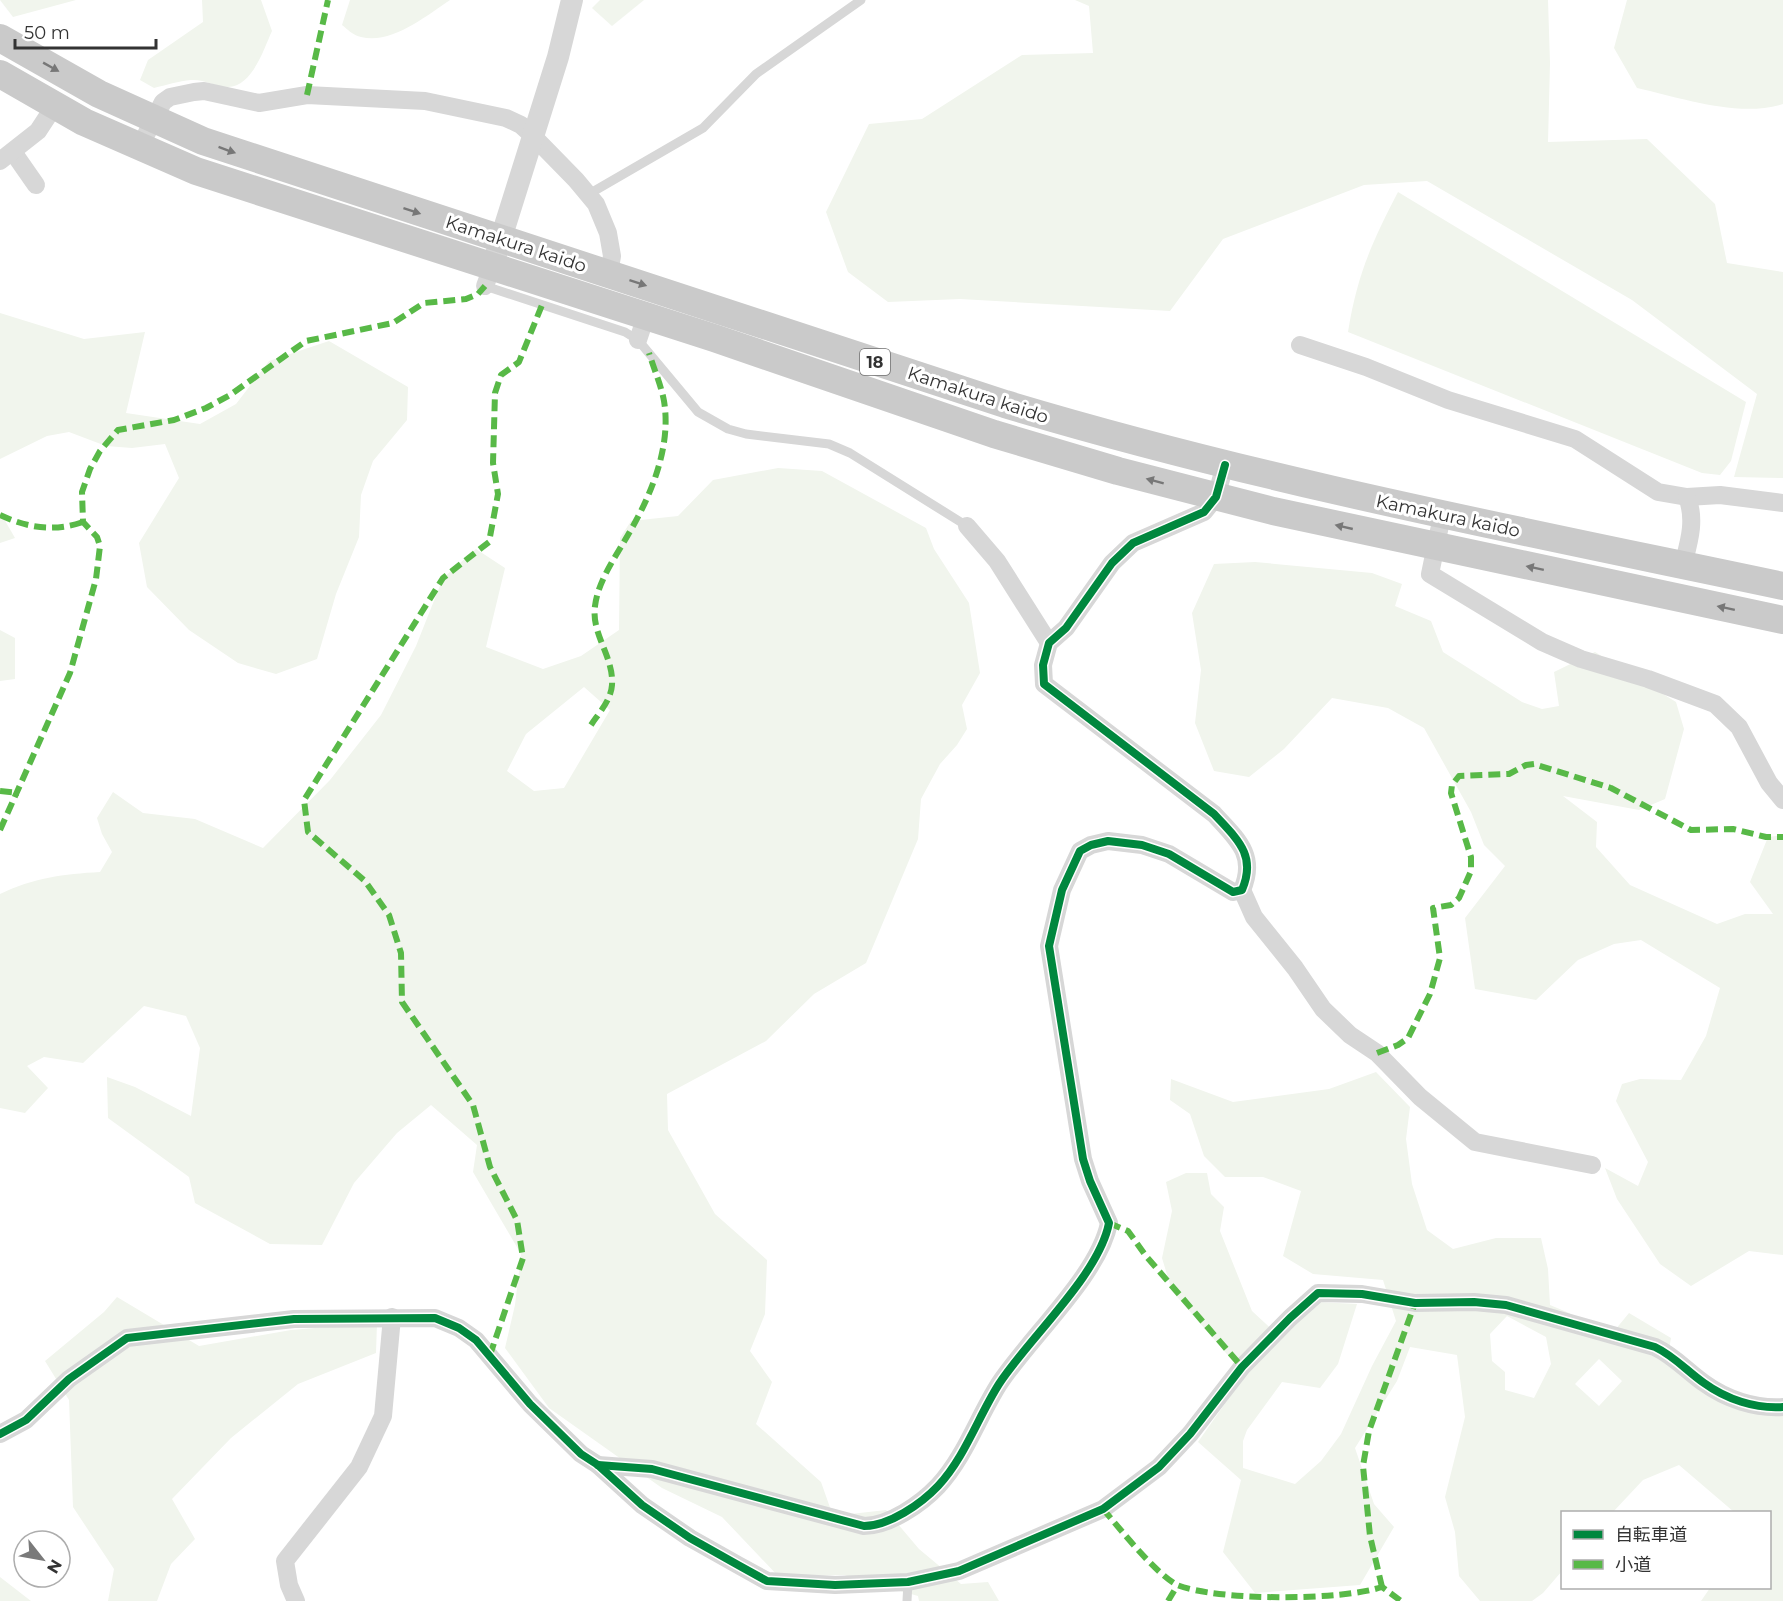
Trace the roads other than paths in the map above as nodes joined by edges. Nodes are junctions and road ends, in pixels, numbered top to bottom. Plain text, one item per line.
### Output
1 (572, 0) edge
2 (861, 0) edge
3 (0, 38) edge
4 (0, 74) edge
5 (55, 105) junction
6 (152, 119) junction
7 (533, 136) junction
8 (139, 148) junction
9 (6, 156) edge
10 (36, 185) dead end
11 (589, 194) junction
12 (500, 239) junction
13 (609, 274) junction
14 (488, 277) junction
15 (642, 328) junction
16 (1300, 345) dead end
17 (1225, 465) junction
18 (1687, 497) junction
19 (1216, 498) junction
20 (1783, 503) edge
21 (1442, 516) junction
22 (967, 526) joint
23 (1435, 547) junction
24 (1683, 565) junction
25 (1783, 586) edge
26 (1783, 620) edge
27 (1049, 644) junction
28 (1783, 800) edge
29 (1242, 890) junction
30 (1592, 1165) dead end
31 (392, 1317) junction
32 (1783, 1407) edge
33 (0, 1434) edge
34 (598, 1465) junction
35 (908, 1582) junction
36 (296, 1601) edge
37 (907, 1601) edge

1 - 7 street
2 - 11 lane
3 -> 6 main road, Kamakura kaido / 18
4 - 5 main road, Kamakura kaido / 18
5 - 8 main road, Kamakura kaido / 18
5 - 9 street
6 - 7 street
6 - 8 street
6 -> 12 main road, Kamakura kaido / 18
7 - 11 street
7 - 12 street
8 - 14 main road, Kamakura kaido / 18
9 - 10 street
11 - 13 street
12 - 13 main road, Kamakura kaido / 18
12 - 14 street
13 -> 17 main road, Kamakura kaido / 18
14 - 15 main road, Kamakura kaido / 18
19 -> 15 main road, Kamakura kaido / 18
15 - 22 lane
16 - 18 street
17 - 19 street
17 - 21 main road, Kamakura kaido / 18
18 - 20 street
18 - 24 street
23 -> 19 main road, Kamakura kaido / 18
19 - 27 street
21 - 23 street
21 - 24 main road, Kamakura kaido / 18
22 - 27 street
26 -> 23 main road, Kamakura kaido / 18
23 - 28 street
24 - 25 main road, Kamakura kaido / 18
27 - 29 street
29 - 30 street
29 - 34 street
31 - 33 street
31 - 34 street
31 - 36 street
32 - 35 street
34 - 35 street
35 - 37 lane

